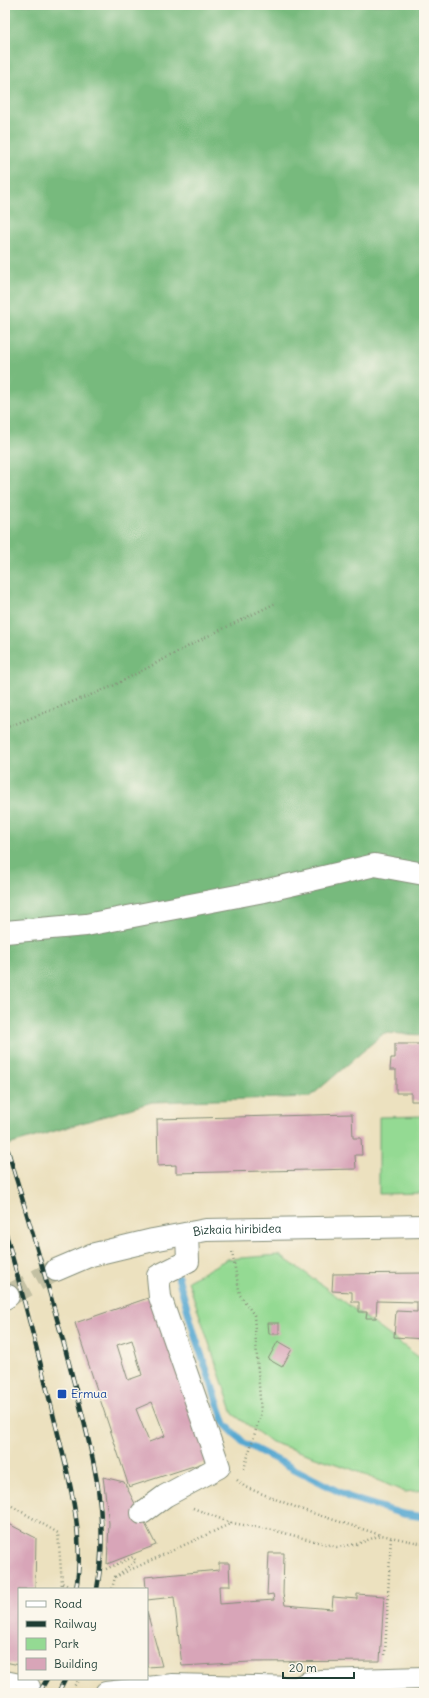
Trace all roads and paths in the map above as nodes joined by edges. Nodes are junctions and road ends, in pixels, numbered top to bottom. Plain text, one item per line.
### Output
1 (276, 603) dead end
2 (5, 728) edge
3 (424, 874) edge
4 (5, 932) edge
5 (424, 1226) edge
6 (228, 1230) junction
7 (187, 1234) junction
8 (56, 1270) tunnel mouth
9 (246, 1461) dead end
10 (219, 1466) junction
11 (165, 1496) junction
12 (5, 1502) edge
13 (142, 1513) dead end
14 (232, 1523) junction
15 (381, 1535) junction
16 (391, 1536) junction
17 (424, 1544) edge
18 (106, 1569) dead end
19 (115, 1577) junction
20 (62, 1583) junction
21 (68, 1586) dead end
22 (61, 1588) edge
23 (112, 1588) edge
24 (424, 1678) edge
25 (384, 1679) junction
26 (78, 1680) edge
27 (5, 1682) edge
28 (29, 1687) dead end
29 (300, 1690) edge
30 (132, 1692) edge
31 (73, 1693) edge
32 (106, 1693) edge

1 - 2 path
3 - 4 street
5 - 6 street, Bizkaia hiribidea
6 - 7 street, Bizkaia hiribidea
6 - 9 path
7 - 8 street, Bizkaia hiribidea
7 - 10 street
10 - 11 street
10 - 15 path
11 - 13 street
11 - 14 path
12 - 20 path
14 - 15 path
14 - 19 path
15 - 16 path
16 - 17 path
16 - 25 path
18 - 19 path
19 - 23 path
20 - 21 path
20 - 22 path
24 - 25 street
25 - 29 street
26 - 31 path
27 - 28 street
29 - 30 street
30 - 32 street

